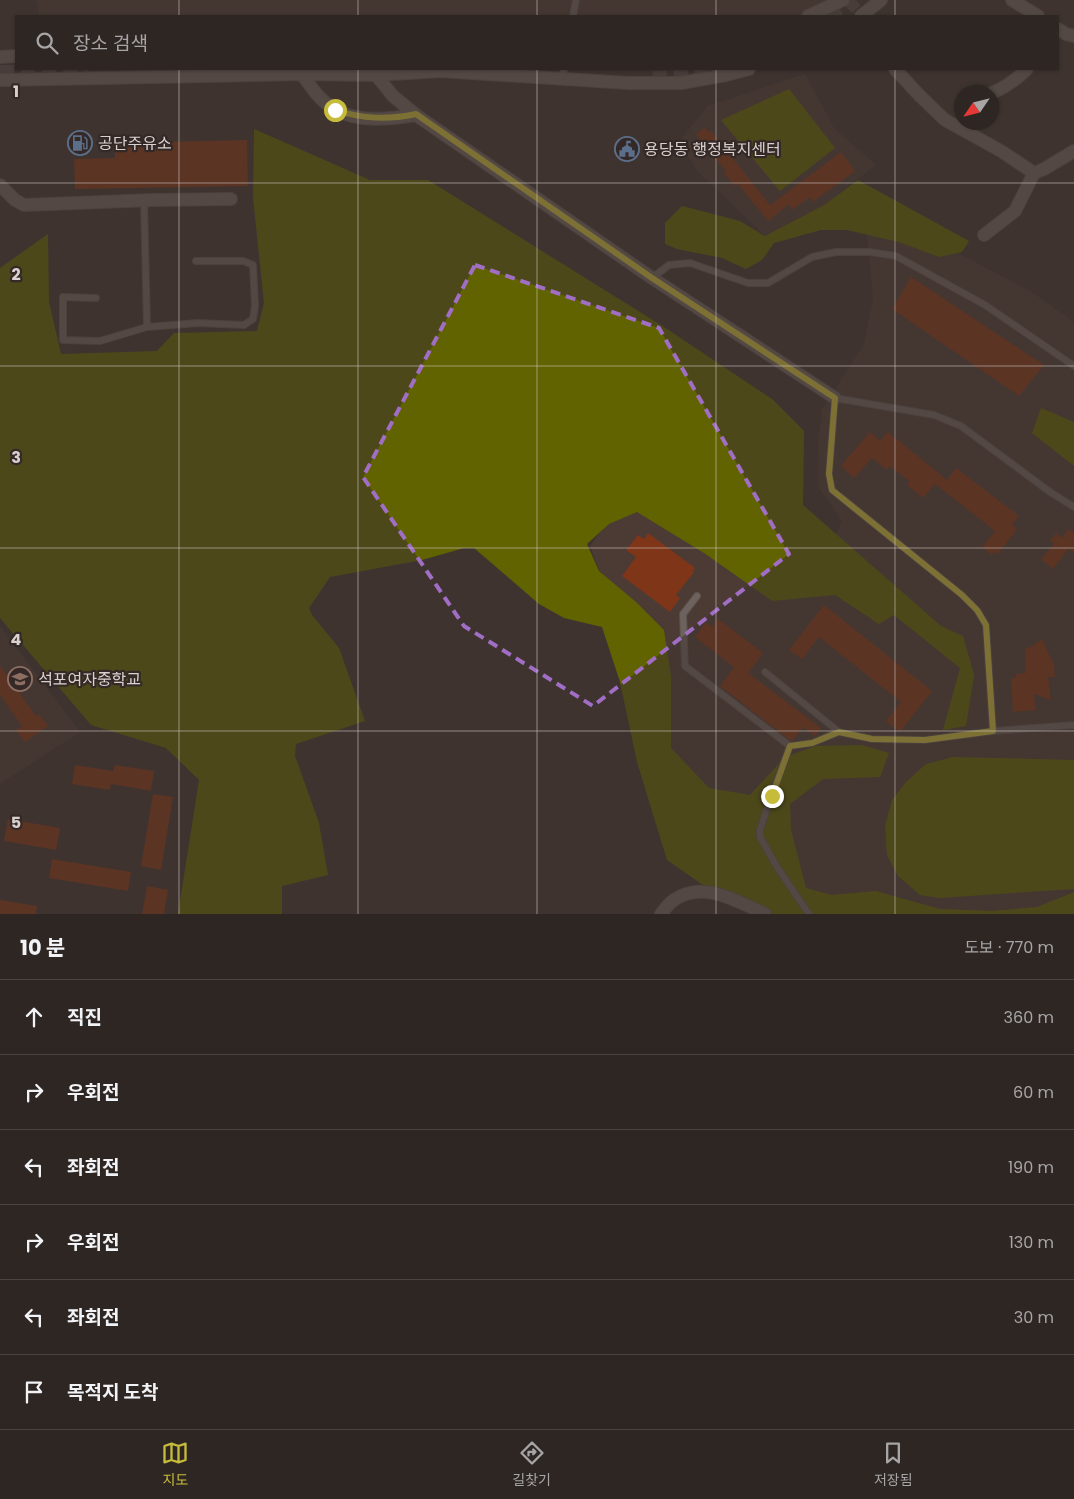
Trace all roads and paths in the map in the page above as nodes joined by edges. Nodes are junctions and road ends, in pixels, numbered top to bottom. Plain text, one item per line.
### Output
1 (576, 0) edge
2 (843, 0) edge
3 (881, 0) edge
4 (1012, 0) edge
5 (573, 15) edge
6 (810, 15) edge
7 (863, 15) edge
8 (1036, 15) edge
9 (1059, 30) edge
10 (1074, 36) edge
11 (15, 56) edge
12 (0, 57) edge
13 (745, 70) edge
14 (896, 70) edge
15 (1026, 70) edge
16 (302, 74) junction
17 (562, 74) edge
18 (376, 75) junction
19 (0, 80) edge
20 (999, 90) edge
21 (416, 114) junction
22 (954, 123) edge
23 (970, 130) edge
24 (1074, 151) edge
25 (1034, 173) junction
26 (0, 185) edge
27 (231, 199) dead end
28 (144, 200) junction
29 (984, 235) dead end
30 (196, 261) dead end
31 (652, 278) junction
32 (96, 298) dead end
33 (147, 327) junction
34 (1074, 366) edge
35 (835, 398) junction
36 (1074, 507) edge
37 (697, 596) dead end
38 (765, 672) dead end
39 (1074, 725) edge
40 (993, 731) junction
41 (839, 732) junction
42 (790, 746) junction
43 (661, 914) edge
44 (765, 914) edge
45 (809, 914) edge

1 - 5 lane
2 - 6 street
3 - 7 street
4 - 8 street
9 - 10 street
11 - 12 street
13 - 17 street
14 - 22 street
15 - 20 street
16 - 18 street
16 - 19 street
16 - 21 street
17 - 18 street
18 - 21 street
21 - 31 street
23 - 25 street
24 - 25 street
25 - 29 street
26 - 28 street
27 - 28 street
28 - 33 lane
30 - 33 lane
31 - 34 lane
31 - 35 street
32 - 33 lane
35 - 36 lane
35 - 40 lane
37 - 42 lane
38 - 41 lane
39 - 40 lane
40 - 41 lane
41 - 42 lane
42 - 45 lane
43 - 44 street

